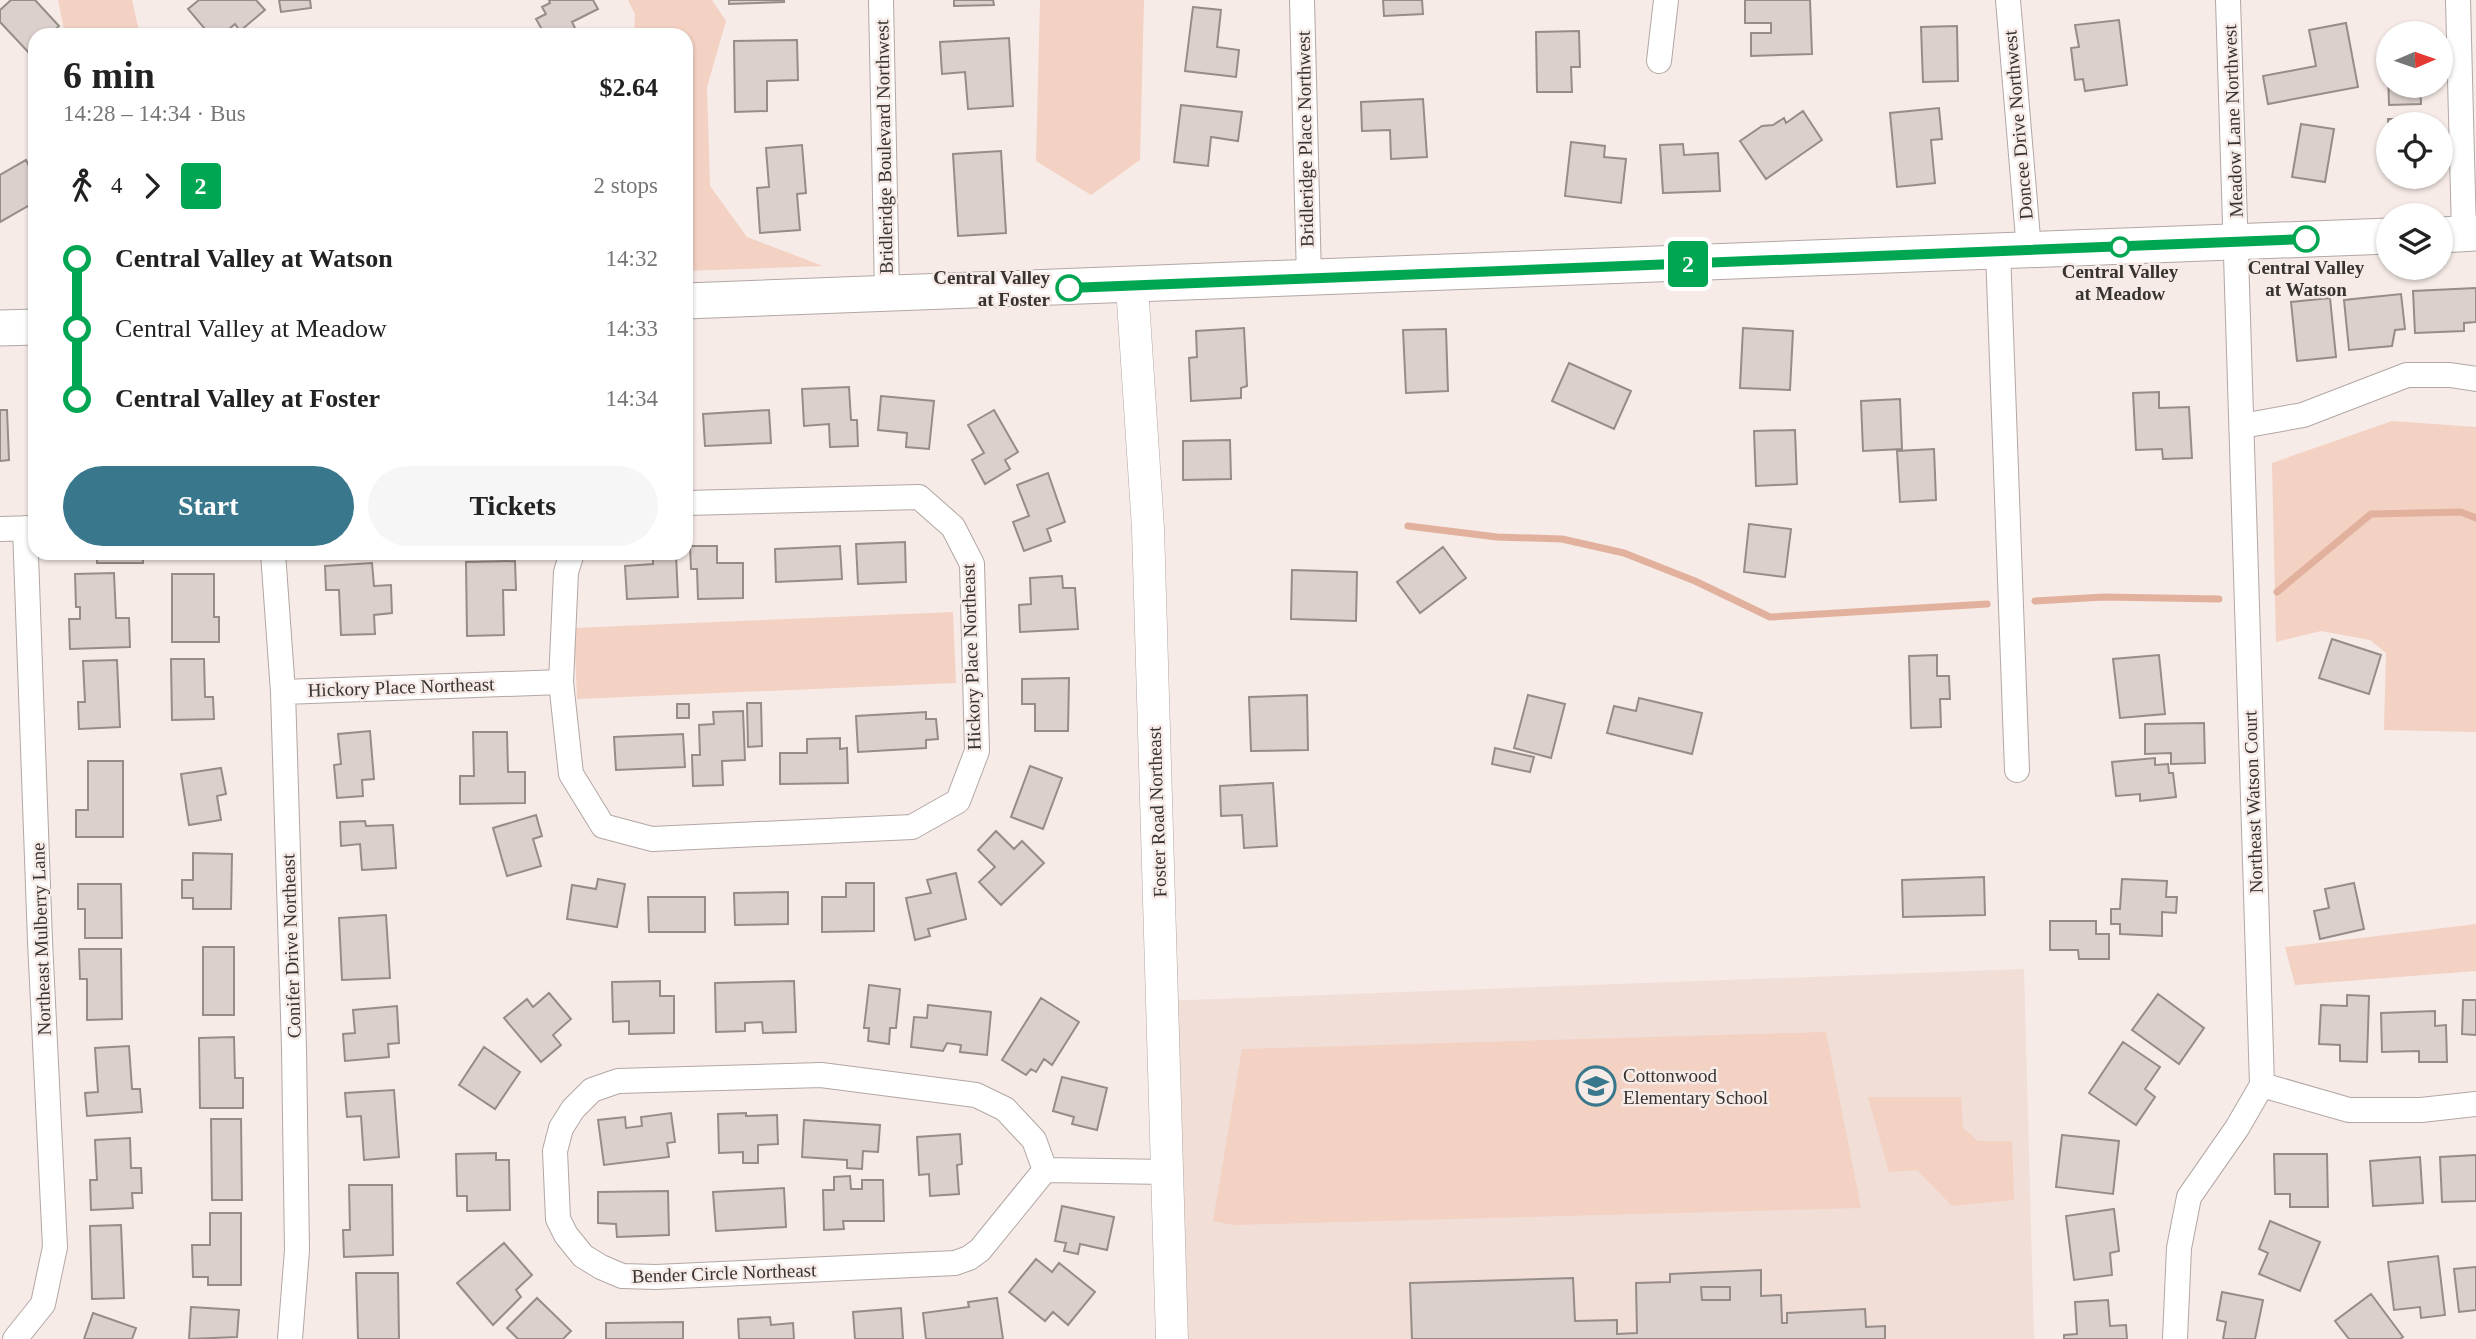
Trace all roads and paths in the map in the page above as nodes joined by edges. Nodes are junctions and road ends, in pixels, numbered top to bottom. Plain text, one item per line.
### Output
1 (881, 0) edge
2 (1302, 0) edge
3 (1666, 0) edge
4 (2008, 0) edge
5 (2228, 0) edge
6 (2458, 0) edge
7 (1659, 61) dead end
8 (2460, 234) edge
9 (2376, 237) edge
10 (2237, 242) junction
11 (2013, 251) junction
12 (1309, 279) junction
13 (1132, 286) junction
14 (887, 293) junction
15 (693, 301) edge
16 (28, 327) edge
17 (0, 328) edge
18 (2476, 379) edge
19 (2242, 426) junction
20 (693, 503) edge
21 (28, 528) edge
22 (0, 529) edge
23 (31, 560) edge
24 (274, 560) edge
25 (570, 560) edge
26 (561, 682) junction
27 (283, 692) junction
28 (2017, 770) dead end
29 (2262, 1085) junction
30 (2476, 1104) edge
31 (1045, 1170) junction
32 (1167, 1172) junction
33 (15, 1339) edge
34 (290, 1339) edge
35 (1172, 1339) edge
36 (2175, 1339) edge

1 - 14 street, Bridleridge Boulevard Northwest
2 - 12 street, Bridleridge Place Northwest
3 - 7 street
4 - 11 street, Doncee Drive Northwest
5 - 10 street, Meadow Lane Northwest
6 - 8 street
9 - 10 main road
10 - 11 main road
10 - 19 street, Northeast Watson Court
11 - 12 main road
11 - 28 street, Doncee Drive Northwest
12 - 13 main road
13 - 14 main road
13 - 32 street, Foster Road Northeast
14 - 15 main road
16 - 17 main road
18 - 19 street
19 - 29 street, Northeast Watson Court
20 - 26 street, Hickory Place Northeast
21 - 22 street
23 - 33 street, Northeast Mulberry Lane
24 - 27 street, Conifer Drive Northeast
25 - 26 street, Hickory Place Northeast
26 - 27 street, Hickory Place Northeast
27 - 34 street, Conifer Drive Northeast
29 - 30 street
29 - 36 street
31 - 31 street, Bender Circle Northeast
31 - 32 street
32 - 35 street, Foster Road Northeast

